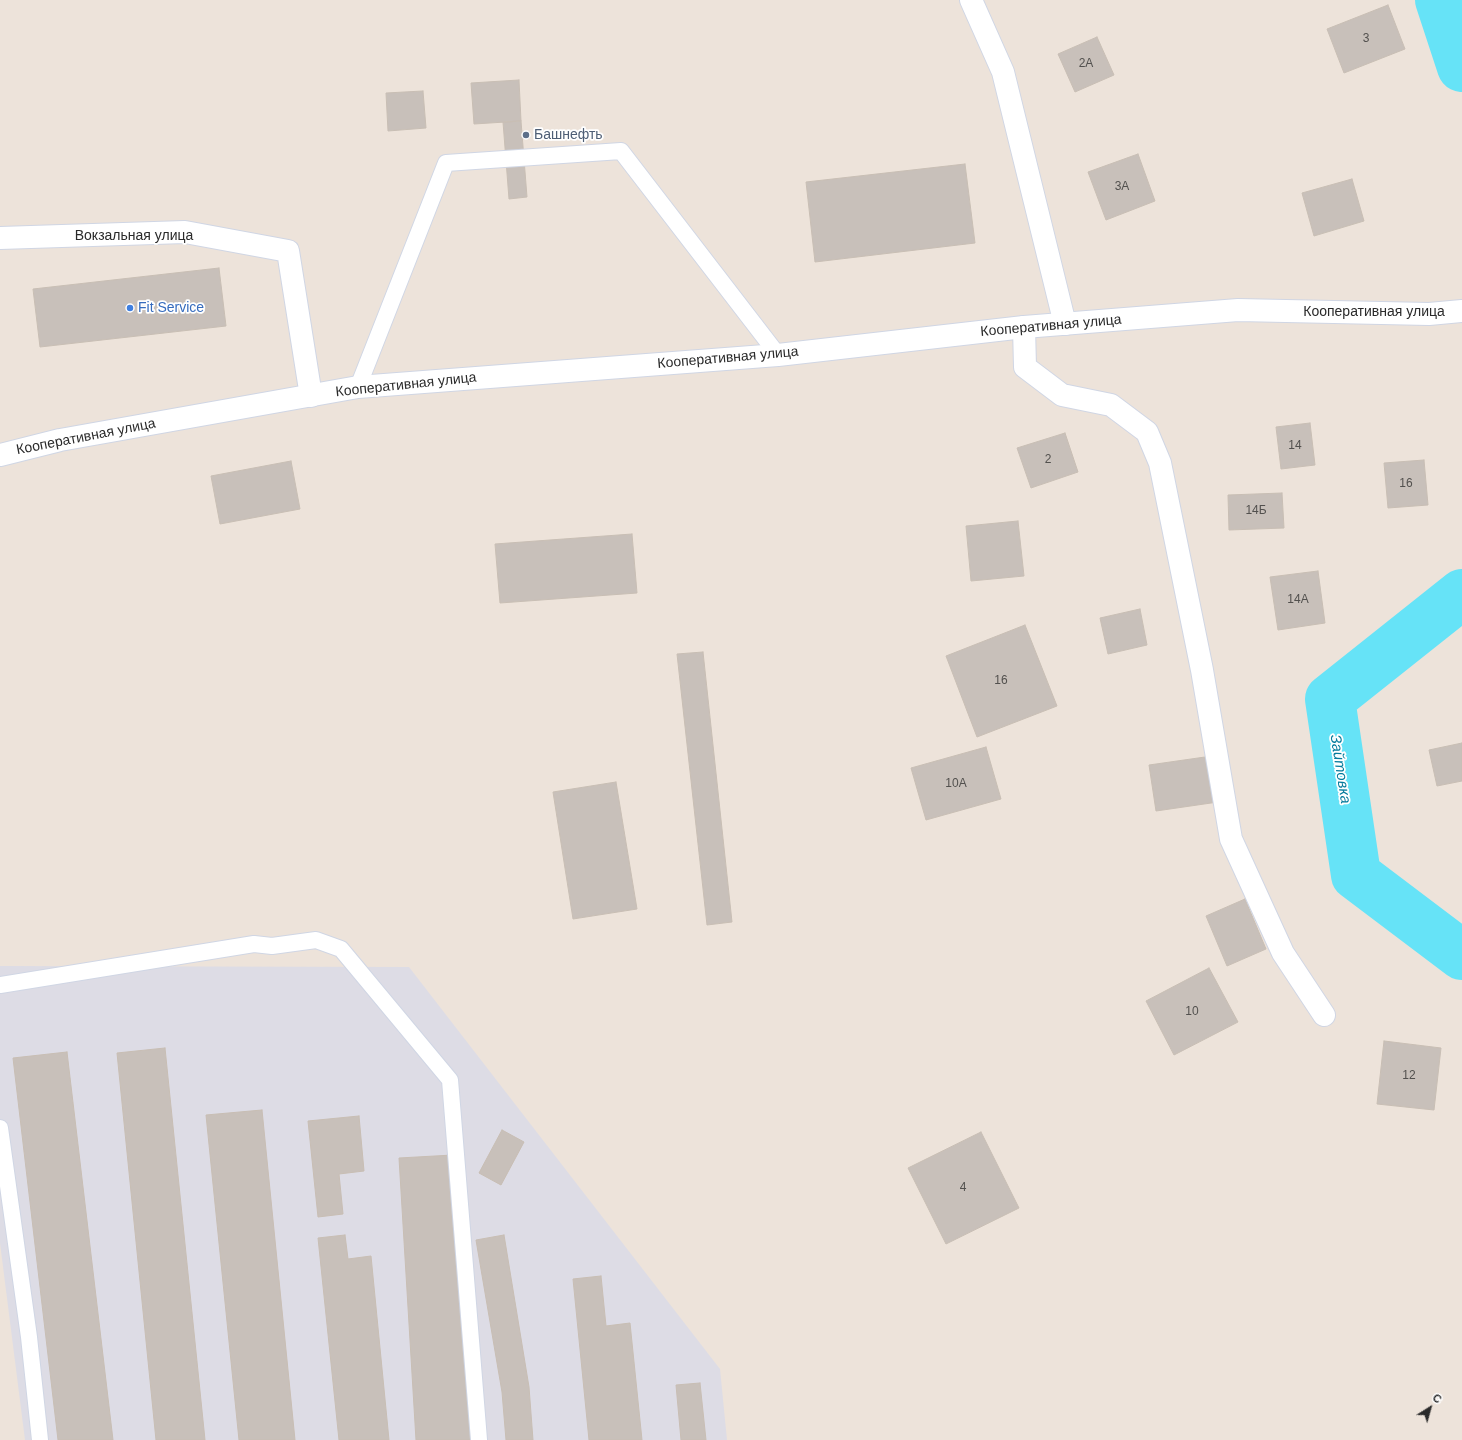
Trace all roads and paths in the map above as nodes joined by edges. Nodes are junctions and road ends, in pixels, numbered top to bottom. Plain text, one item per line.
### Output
1 (971, 0) edge
2 (0, 238) edge
3 (1462, 312) edge
4 (1065, 324) junction
5 (1024, 328) junction
6 (778, 355) junction
7 (358, 387) junction
8 (311, 396) junction
9 (0, 455) edge
10 (0, 985) edge
11 (1324, 1015) dead end
12 (0, 1128) edge
13 (40, 1440) edge
14 (479, 1440) edge

1 - 4 street
2 - 8 street, Вокзальная улица
3 - 4 street, Кооперативная улица
4 - 5 street, Кооперативная улица
5 - 6 street, Кооперативная улица
5 - 11 street
6 - 7 street, Кооперативная улица
6 - 7 lane
7 - 8 street, Кооперативная улица
8 - 9 street, Кооперативная улица
10 - 14 lane
12 - 13 lane

